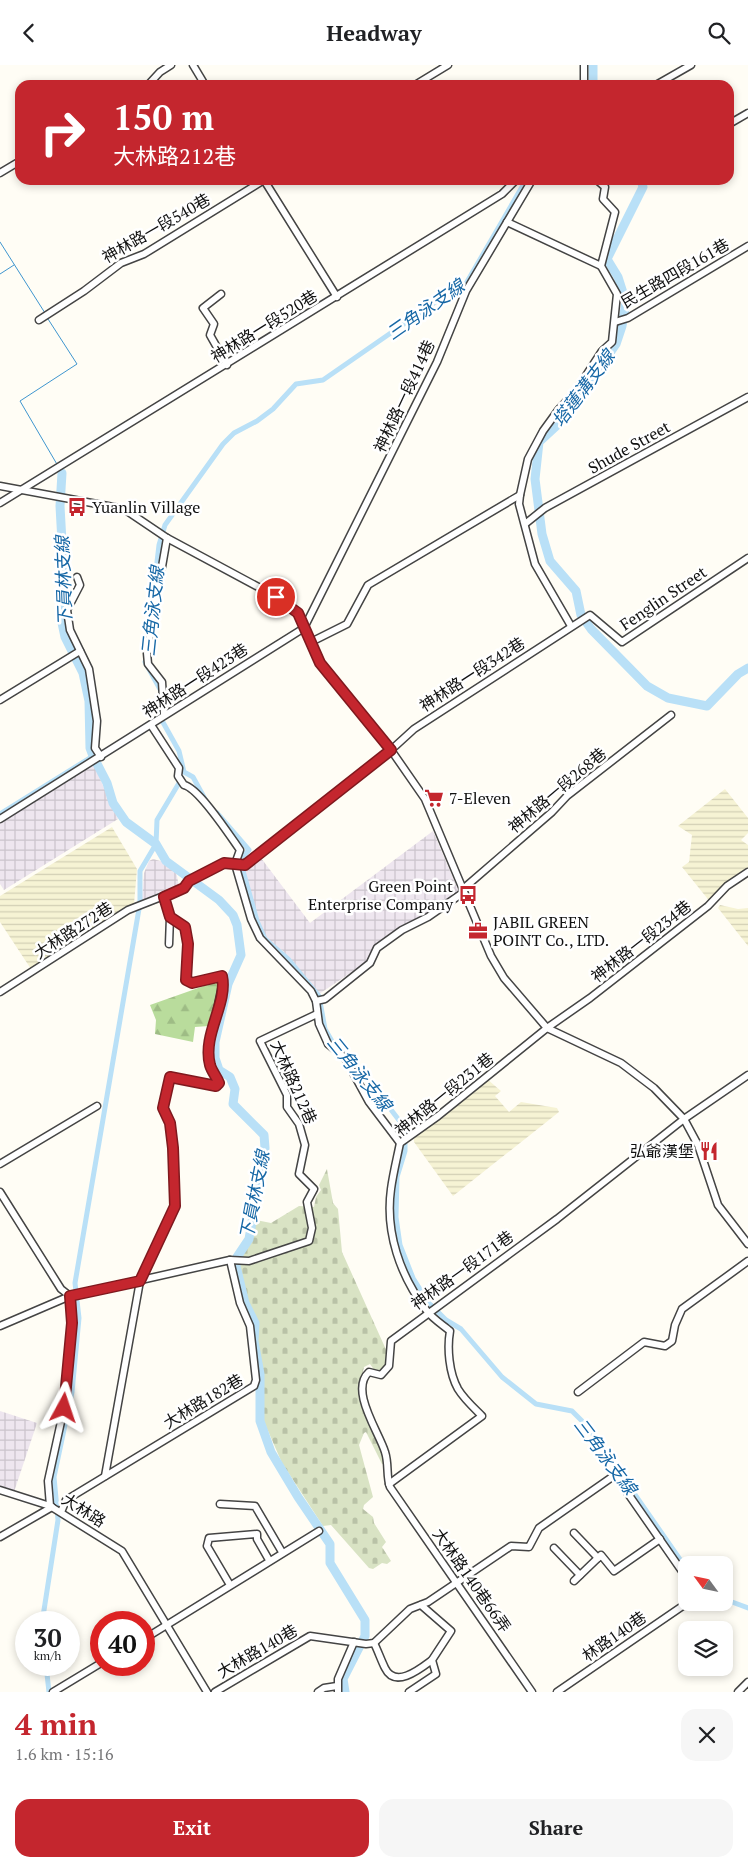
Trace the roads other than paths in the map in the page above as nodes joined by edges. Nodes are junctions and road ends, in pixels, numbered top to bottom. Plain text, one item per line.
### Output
1 (171, 65) edge
2 (193, 65) edge
3 (448, 65) edge
4 (584, 65) edge
5 (691, 65) edge
6 (153, 80) edge
7 (202, 80) edge
8 (424, 80) edge
9 (584, 80) edge
10 (665, 80) edge
11 (748, 113) edge
12 (734, 121) edge
13 (15, 164) edge
14 (0, 173) edge
15 (256, 185) edge
16 (267, 185) edge
17 (511, 185) edge
18 (529, 185) edge
19 (603, 185) edge
20 (507, 222) junction
21 (748, 246) edge
22 (601, 266) junction
23 (221, 294) dead end
24 (337, 297) junction
25 (39, 320) dead end
26 (615, 322) junction
27 (227, 365) junction
28 (748, 397) edge
29 (0, 486) edge
30 (22, 491) junction
31 (520, 495) junction
32 (0, 503) edge
33 (525, 524) junction
34 (167, 538) junction
35 (748, 558) edge
36 (77, 577) dead end
37 (571, 626) junction
38 (304, 627) junction
39 (311, 642) junction
40 (80, 651) junction
41 (0, 700) edge
42 (164, 714) junction
43 (671, 715) dead end
44 (151, 725) junction
45 (391, 750) junction
46 (100, 757) junction
47 (0, 819) edge
48 (235, 863) junction
49 (748, 872) edge
50 (463, 891) junction
51 (164, 897) junction
52 (170, 917) junction
53 (169, 944) dead end
54 (0, 992) edge
55 (316, 1001) junction
56 (317, 1014) junction
57 (547, 1029) junction
58 (748, 1075) edge
59 (96, 1106) dead end
60 (684, 1119) junction
61 (400, 1143) junction
62 (0, 1164) edge
63 (0, 1192) edge
64 (748, 1244) edge
65 (230, 1260) junction
66 (748, 1261) edge
67 (140, 1281) junction
68 (70, 1296) junction
69 (428, 1312) junction
70 (0, 1326) edge
71 (578, 1392) dead end
72 (105, 1476) junction
73 (389, 1484) junction
74 (0, 1490) edge
75 (220, 1504) dead end
76 (52, 1507) junction
77 (61, 1512) junction
78 (319, 1531) dead end
79 (574, 1533) dead end
80 (0, 1537) edge
81 (660, 1539) junction
82 (554, 1548) dead end
83 (282, 1552) junction
84 (598, 1558) junction
85 (270, 1560) junction
86 (678, 1565) edge
87 (580, 1575) junction
88 (574, 1581) dead end
89 (457, 1583) junction
90 (230, 1585) junction
91 (421, 1605) junction
92 (678, 1609) edge
93 (167, 1625) junction
94 (155, 1632) edge
95 (354, 1642) junction
96 (374, 1643) junction
97 (432, 1661) junction
98 (90, 1669) edge
99 (748, 1682) edge
100 (338, 1689) edge
101 (743, 1689) edge
102 (53, 1691) edge
103 (207, 1692) edge
104 (215, 1692) edge
105 (318, 1692) edge
106 (409, 1692) edge
107 (532, 1692) edge
108 (557, 1692) edge

1 - 6 street
2 - 7 street
3 - 8 street
4 - 9 street
5 - 10 street
11 - 12 street
13 - 14 street
15 - 25 street, 神林路一段540巷
16 - 24 street
17 - 24 street, 神林路一段520巷
18 - 20 street, 神林路一段414巷
19 - 22 street
20 - 22 street
20 - 38 street, 神林路一段414巷
21 - 26 street, 民生路四段161巷
22 - 26 street
23 - 27 street
24 - 27 street, 神林路一段520巷
26 - 31 street
27 - 30 street, 神林路一段520巷
28 - 33 street, Shude Street
29 - 30 street
30 - 32 street, 神林路一段520巷
30 - 34 street
31 - 33 street
31 - 39 street
33 - 37 street
34 - 38 street
34 - 42 street
35 - 37 street, Fenglin Street
36 - 40 street
37 - 45 street, 神林路一段342巷
38 - 39 street
38 - 42 street, 神林路一段423巷
39 - 45 street
40 - 41 street
40 - 46 street
42 - 44 street, 神林路一段423巷
43 - 50 street, 神林路一段268巷
44 - 46 street, 神林路一段423巷
44 - 48 street
45 - 48 street, 神林路一段342巷
45 - 50 street
46 - 47 street, 神林路一段423巷
48 - 51 street, 大林路272巷
48 - 55 street
49 - 57 street, 神林路一段234巷
50 - 55 street, 神林路一段268巷
50 - 57 street
51 - 52 street
51 - 54 street, 大林路272巷
52 - 53 street
52 - 67 street
55 - 56 street
56 - 61 street
56 - 65 street, 大林路212巷
57 - 60 street
57 - 61 street, 神林路一段231巷
58 - 60 street, 神林路一段171巷
59 - 62 street
60 - 64 street
60 - 69 street, 神林路一段171巷
61 - 69 street, 神林路一段231巷
63 - 68 street
65 - 67 street, 大林路212巷
65 - 72 street, 大林路182巷
66 - 71 street
67 - 68 street, 大林路212巷
67 - 72 street
68 - 70 street, 大林路212巷
68 - 76 street, 大林路
69 - 73 street, 神林路一段171巷
69 - 73 street, 神林路一段231巷
72 - 77 street, 大林路182巷
73 - 89 street, 大林路140巷66弄
74 - 76 street
75 - 83 street
76 - 77 street, 大林路
76 - 80 street
77 - 93 street, 大林路
78 - 83 street
79 - 84 street
81 - 84 street
81 - 86 street
81 - 89 street
82 - 87 street
83 - 85 street
84 - 87 street
85 - 90 street
85 - 90 street
87 - 88 street
89 - 91 street
89 - 107 street, 大林路140巷66弄
90 - 93 street
91 - 96 street
91 - 97 street
92 - 108 street, 林路140巷
93 - 94 street
93 - 103 street, 大林路
95 - 96 street, 大林路140巷
95 - 100 street
95 - 104 street, 大林路140巷
96 - 97 street
97 - 106 street
98 - 102 street
99 - 101 street
100 - 105 street

